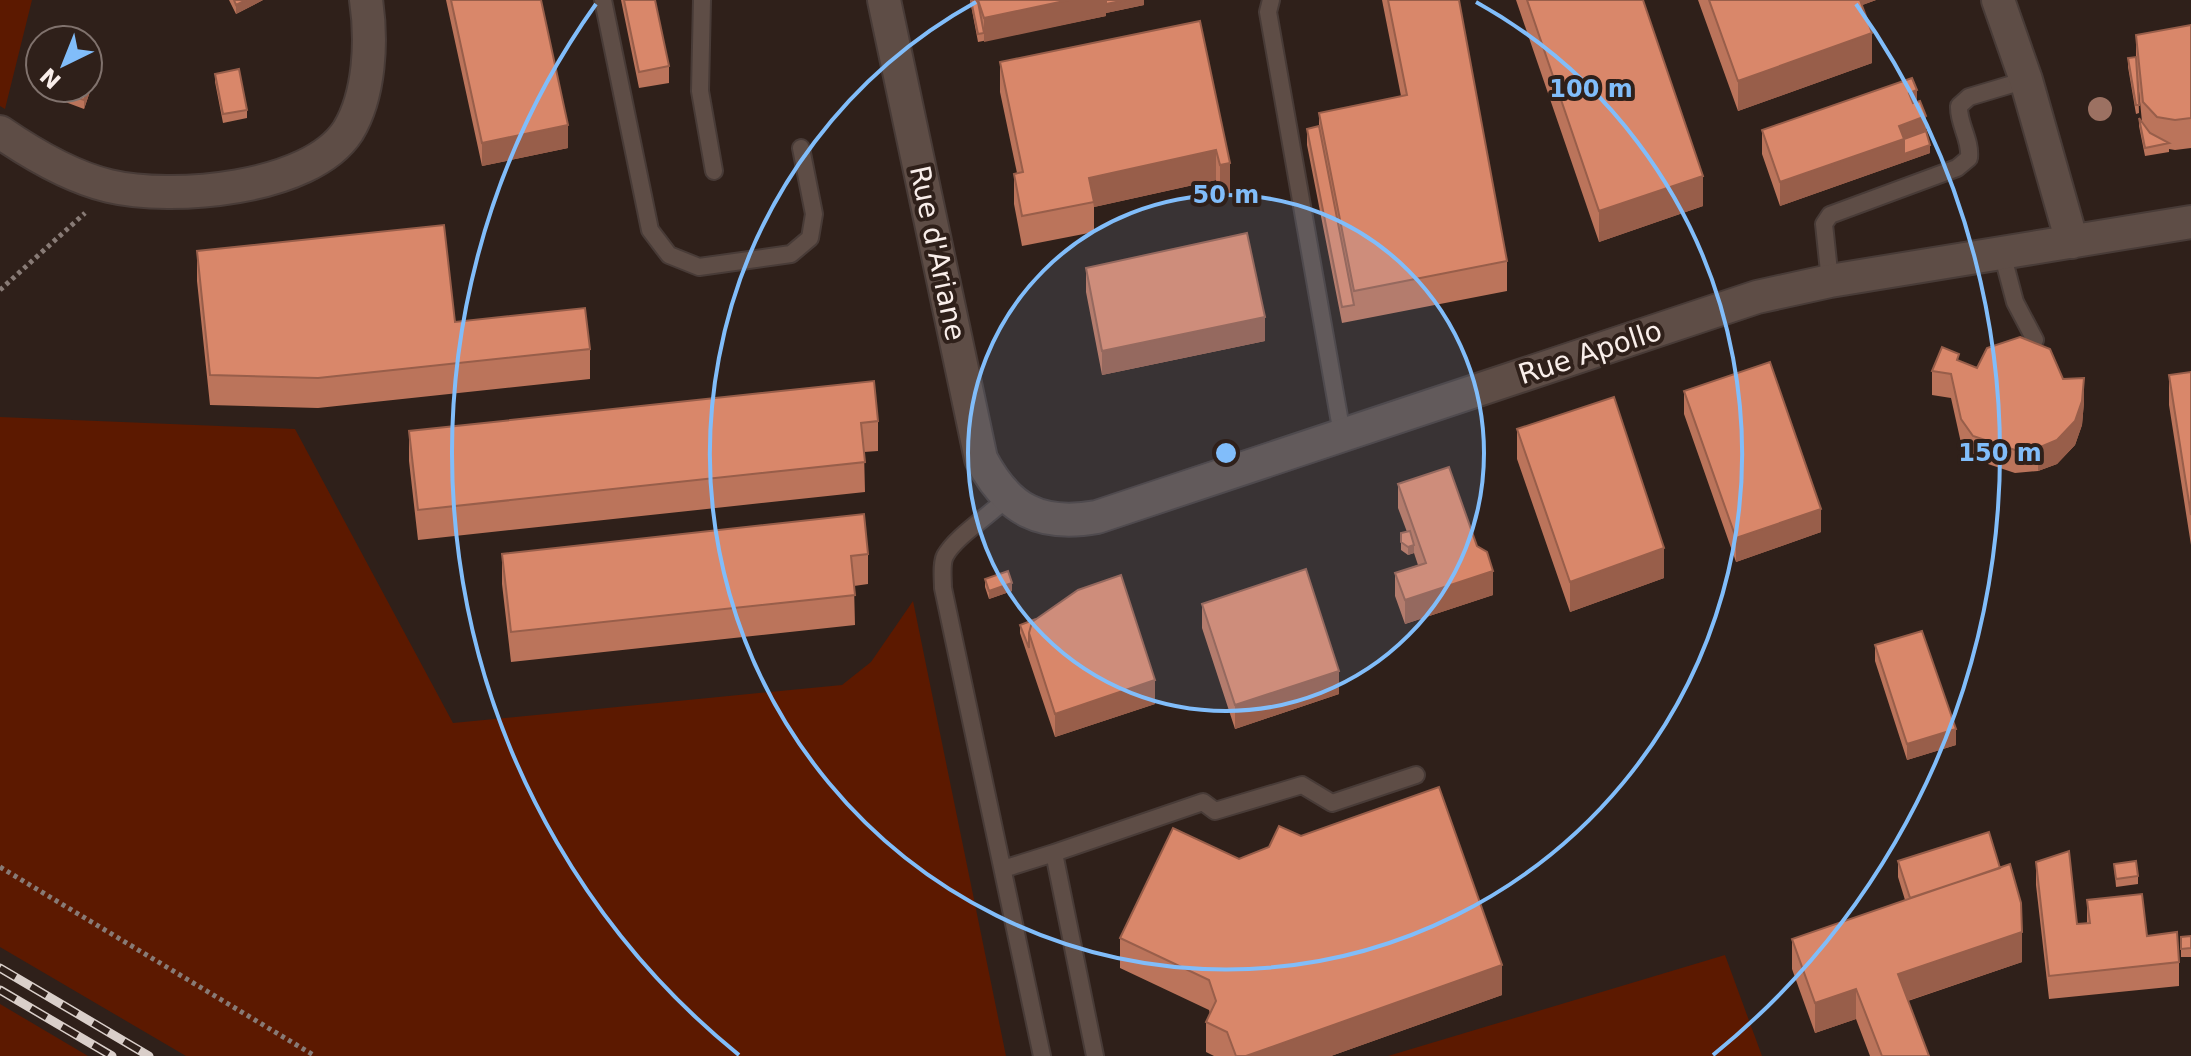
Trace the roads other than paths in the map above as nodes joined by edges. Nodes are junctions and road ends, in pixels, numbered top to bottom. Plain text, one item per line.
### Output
1 (366, 0) edge
2 (603, 0) edge
3 (702, 0) edge
4 (884, 0) edge
5 (1271, 0) edge
6 (1998, 0) edge
7 (2026, 80) junction
8 (0, 132) edge
9 (801, 148) dead end
10 (714, 171) dead end
11 (2191, 222) edge
12 (2072, 242) junction
13 (2002, 253) junction
14 (1830, 281) junction
15 (2035, 340) edge
16 (1342, 434) junction
17 (1007, 498) junction
18 (1416, 775) dead end
19 (1054, 853) junction
20 (1003, 869) junction
21 (1042, 1056) edge
22 (1095, 1056) edge

1 - 8 street
2 - 9 lane
3 - 10 lane
4 - 17 street, Rue d'Ariane
5 - 16 lane
6 - 7 street
7 - 12 street
7 - 14 lane
11 - 12 street, Rue Apollo
12 - 13 street, Rue Apollo
13 - 14 street, Rue Apollo
13 - 15 lane
14 - 16 street, Rue Apollo
16 - 17 street, Rue Apollo
17 - 20 lane
18 - 19 lane
19 - 20 lane
19 - 22 lane
20 - 21 lane

